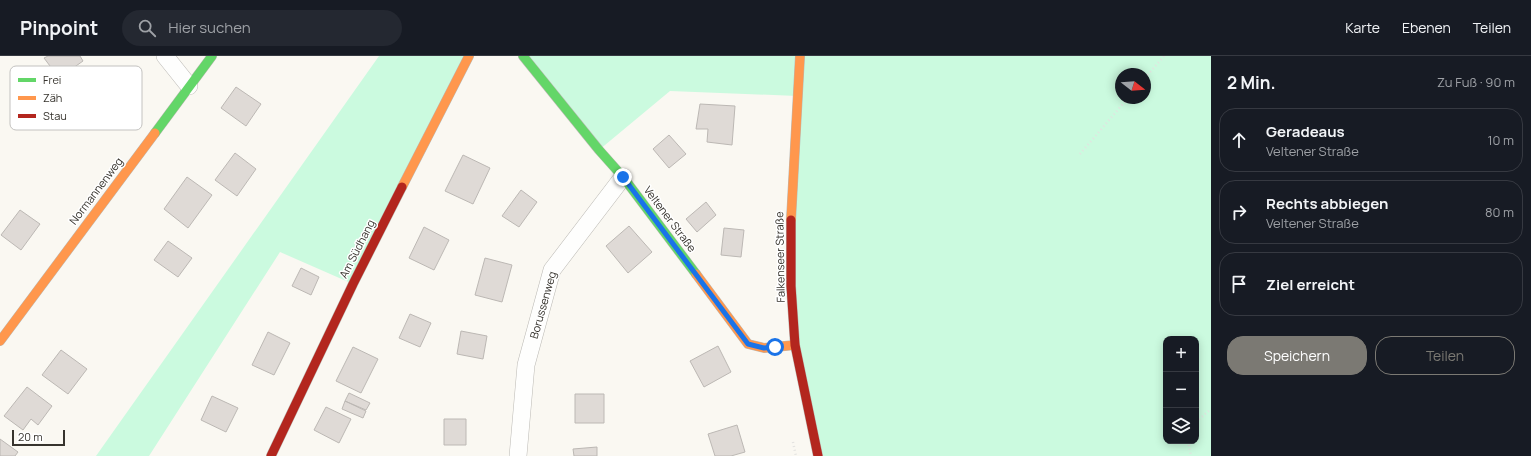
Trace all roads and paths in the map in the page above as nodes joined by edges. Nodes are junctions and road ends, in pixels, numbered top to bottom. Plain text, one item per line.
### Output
1 (164, 56) edge
2 (212, 56) edge
3 (469, 56) edge
4 (523, 56) edge
5 (800, 56) edge
6 (1164, 56) edge
7 (1151, 71) edge
8 (189, 86) junction
9 (1123, 104) edge
10 (1080, 154) dead end
11 (623, 177) junction
12 (0, 340) edge
13 (795, 345) junction
14 (1211, 409) edge
15 (1199, 419) edge
16 (1189, 444) edge
17 (271, 456) edge
18 (518, 456) edge
19 (818, 456) edge
20 (1191, 456) edge

1 - 8 street
2 - 8 street, Normannenweg
3 - 17 street, Am Südhang
4 - 11 street, Veltener Straße
5 - 13 street, Falkenseer Straße
6 - 7 path
8 - 12 street, Normannenweg
9 - 10 path
11 - 13 street, Veltener Straße
11 - 18 street, Borussenweg
13 - 19 street, Falkenseer Straße
14 - 15 path
16 - 20 path

